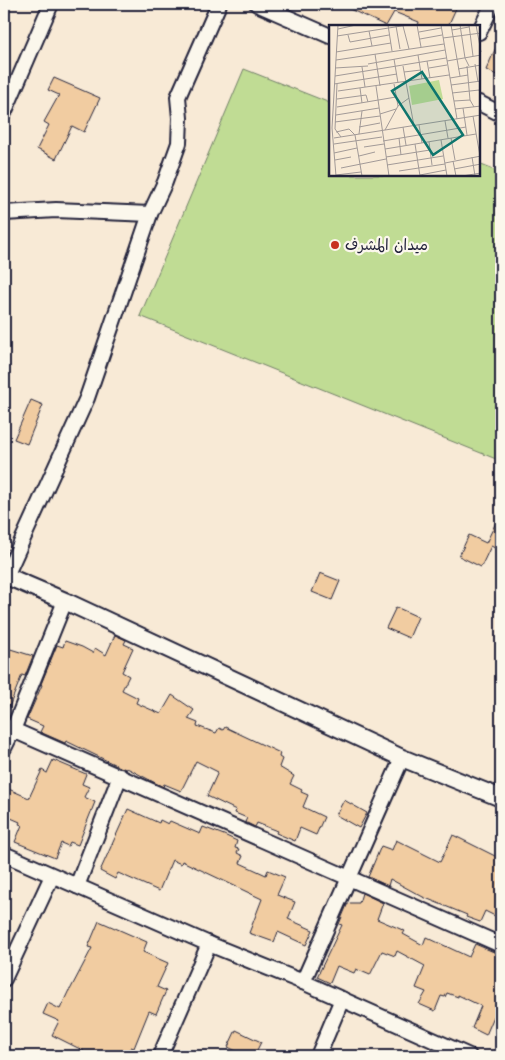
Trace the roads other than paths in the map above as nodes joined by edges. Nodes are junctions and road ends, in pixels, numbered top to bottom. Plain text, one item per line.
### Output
1 (52, 4) edge
2 (219, 4) edge
3 (257, 4) edge
4 (493, 4) edge
5 (480, 30) edge
6 (329, 36) edge
7 (480, 104) edge
8 (5, 105) edge
9 (501, 114) edge
10 (4, 213) edge
11 (150, 214) junction
12 (5, 575) edge
13 (65, 601) junction
14 (8, 728) edge
15 (4, 748) edge
16 (402, 758) junction
17 (120, 776) junction
18 (501, 798) edge
19 (4, 854) edge
20 (52, 876) junction
21 (348, 878) junction
22 (77, 886) junction
23 (209, 944) junction
24 (501, 945) edge
25 (4, 979) edge
26 (303, 982) junction
27 (342, 999) junction
28 (160, 1056) edge
29 (318, 1056) edge
30 (470, 1056) edge

1 - 8 street
2 - 11 street
3 - 6 street
4 - 5 street
7 - 9 street
10 - 11 street
11 - 12 street
12 - 13 street
13 - 14 street
13 - 16 street
14 - 15 street
14 - 17 street
16 - 18 street
16 - 21 street
17 - 21 street
17 - 22 street
19 - 20 street
20 - 22 street
20 - 25 street
21 - 24 street
21 - 26 street
22 - 23 street
23 - 26 street
23 - 28 street
26 - 27 street
27 - 29 street
27 - 30 street

